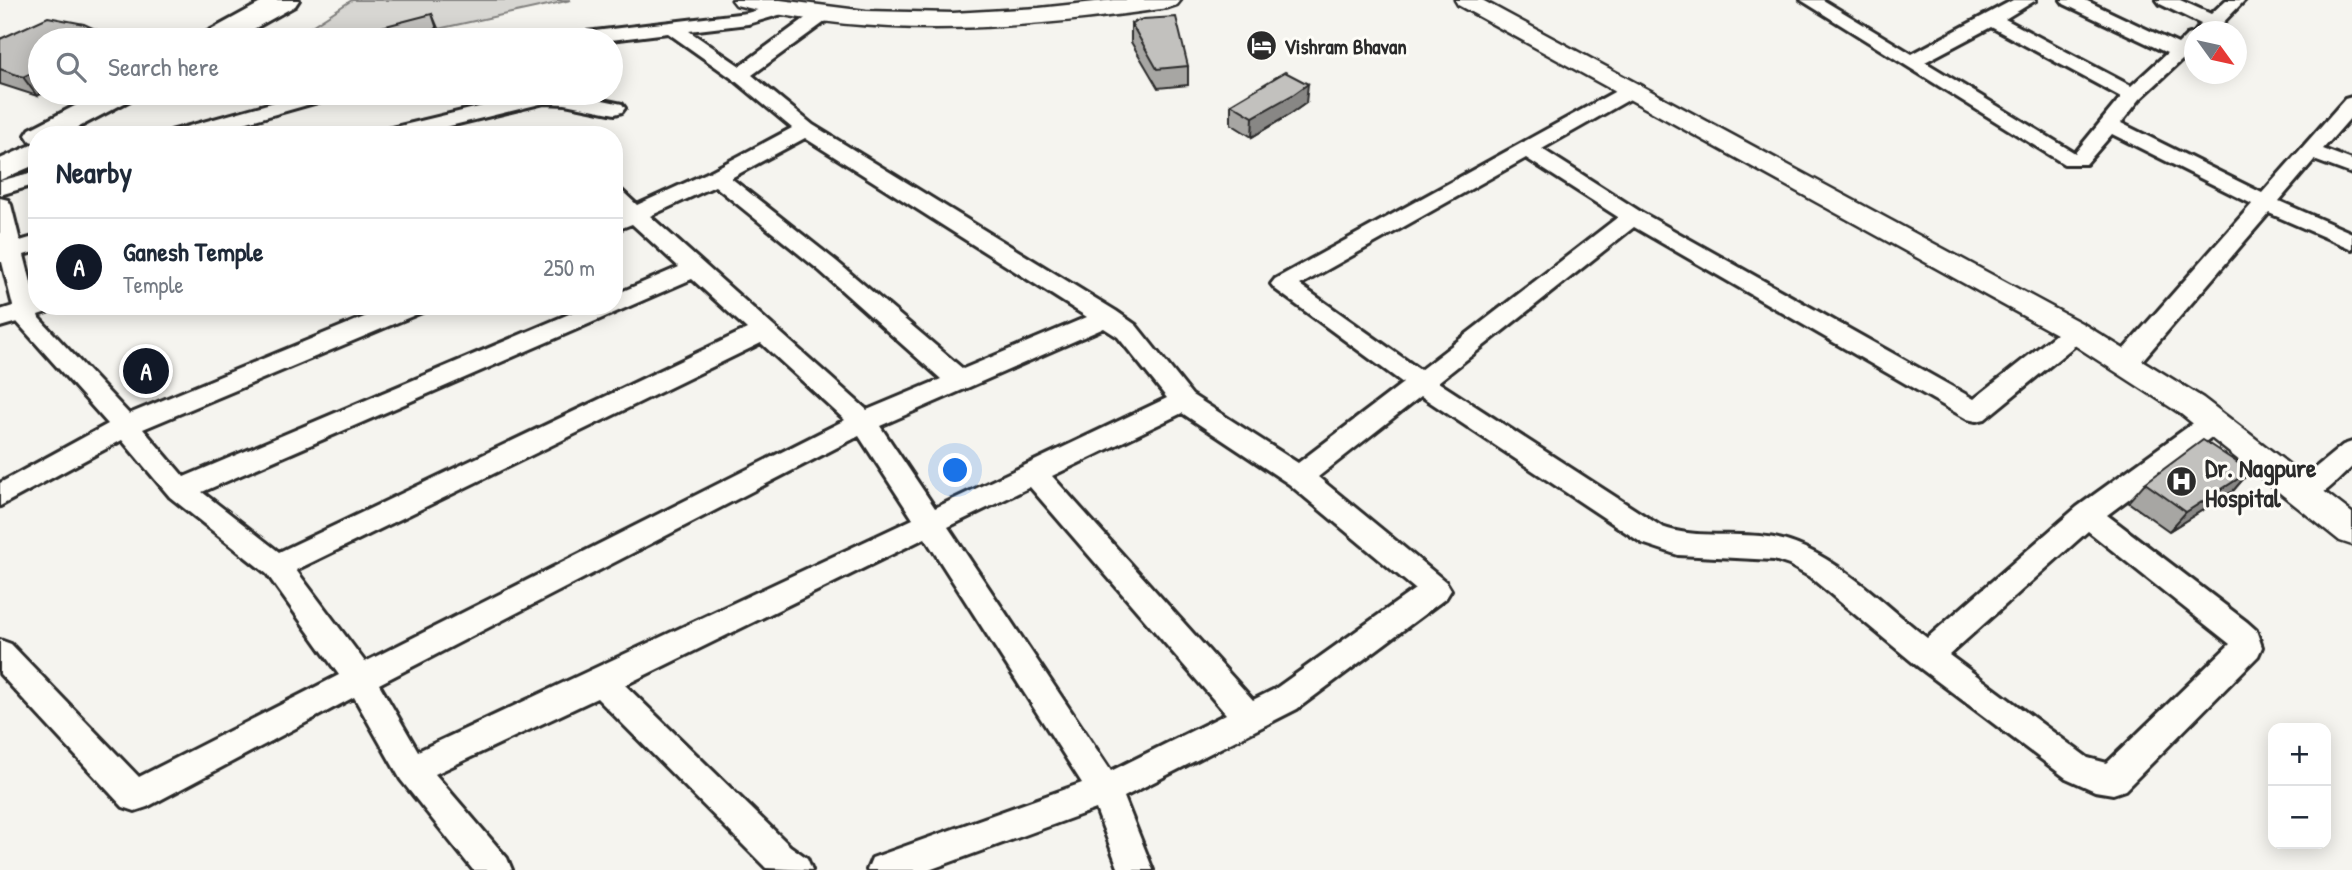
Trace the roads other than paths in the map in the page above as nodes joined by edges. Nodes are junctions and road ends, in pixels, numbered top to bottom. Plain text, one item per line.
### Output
1 (286, 0) edge
2 (311, 0) edge
3 (745, 0) edge
4 (1168, 0) edge
5 (1466, 0) edge
6 (1810, 0) edge
7 (2027, 0) edge
8 (2070, 0) edge
9 (2166, 0) edge
10 (2236, 0) edge
11 (783, 8) junction
12 (822, 15) junction
13 (1993, 20) junction
14 (2199, 21) edge
15 (2214, 21) edge
16 (670, 26) junction
17 (236, 28) edge
18 (263, 28) edge
19 (623, 33) edge
20 (2184, 44) edge
21 (2184, 50) edge
22 (1911, 62) junction
23 (740, 75) junction
24 (1632, 90) junction
25 (2133, 95) junction
26 (2352, 103) edge
27 (111, 105) edge
28 (119, 105) edge
29 (285, 105) edge
30 (511, 105) edge
31 (600, 105) edge
32 (615, 108) dead end
33 (2108, 124) junction
34 (62, 126) edge
35 (85, 126) edge
36 (210, 126) edge
37 (423, 126) edge
38 (806, 129) junction
39 (28, 141) edge
40 (1527, 149) junction
41 (2310, 151) junction
42 (0, 154) edge
43 (28, 157) edge
44 (2352, 168) edge
45 (0, 171) edge
46 (717, 177) junction
47 (28, 180) edge
48 (0, 188) edge
49 (2266, 204) junction
50 (0, 205) edge
51 (1633, 217) junction
52 (625, 219) edge
53 (2352, 242) edge
54 (16, 250) edge
55 (696, 270) junction
56 (623, 300) edge
57 (22, 312) edge
58 (392, 315) edge
59 (589, 315) edge
60 (1108, 317) junction
61 (764, 331) junction
62 (2075, 332) junction
63 (2125, 364) junction
64 (960, 381) junction
65 (1420, 383) junction
66 (1183, 401) junction
67 (864, 422) junction
68 (2212, 423) junction
69 (125, 426) junction
70 (2352, 452) edge
71 (1033, 472) junction
72 (1299, 477) junction
73 (180, 489) junction
74 (2303, 494) junction
75 (0, 496) edge
76 (2087, 515) junction
77 (930, 521) junction
78 (2352, 532) edge
79 (277, 566) junction
80 (0, 653) edge
81 (1927, 656) junction
82 (360, 679) junction
83 (601, 682) junction
84 (1249, 718) junction
85 (412, 770) junction
86 (1105, 790) junction
87 (495, 870) edge
88 (795, 870) edge
89 (884, 870) edge
90 (1136, 870) edge

1 - 17 main road
2 - 18 main road
3 - 11 main road
4 - 12 main road
5 - 24 street
6 - 22 street
7 - 13 street
8 - 20 street
9 - 14 street
10 - 15 street
11 - 12 main road
11 - 16 street
12 - 23 street
13 - 22 street
13 - 25 street
16 - 19 street
16 - 23 street
21 - 25 street
22 - 33 street
23 - 38 street
24 - 40 street
24 - 62 street
25 - 33 street
26 - 41 street
27 - 34 main road
28 - 35 main road
29 - 36 street
30 - 37 street
31 - 32 street
33 - 49 street
38 - 46 street
38 - 60 street
39 - 42 main road
40 - 51 street
40 - 65 street
41 - 44 street
41 - 49 street
43 - 45 main road
46 - 52 street
46 - 64 street
47 - 48 street
49 - 53 street
49 - 63 street
50 - 54 street
51 - 62 street
51 - 65 street
52 - 55 street
54 - 57 street
55 - 56 street
55 - 61 street
57 - 69 street
58 - 69 street
59 - 73 street
60 - 64 street
60 - 66 street
61 - 67 street
61 - 79 street
62 - 63 street
63 - 68 street
64 - 67 street
65 - 72 street
65 - 81 street
66 - 71 street
66 - 72 street
67 - 77 street
67 - 82 street
68 - 74 street
68 - 76 street
69 - 73 street
69 - 75 street
70 - 74 street
71 - 77 street
71 - 84 street
72 - 84 street
73 - 79 street
74 - 78 street
76 - 81 street
76 - 81 street
77 - 83 street
77 - 86 street
79 - 82 street
80 - 82 street
82 - 85 street
83 - 85 street
83 - 88 street
84 - 86 street
85 - 87 street
86 - 89 street
86 - 90 street

